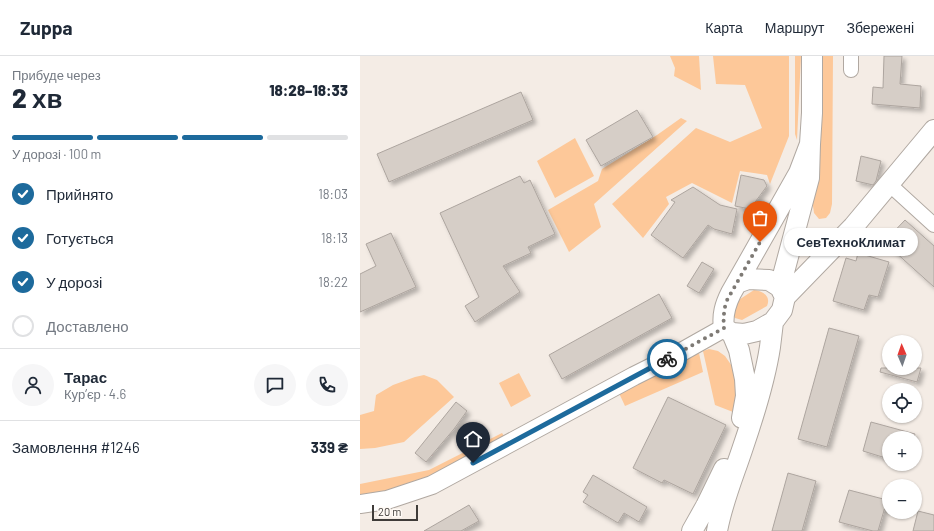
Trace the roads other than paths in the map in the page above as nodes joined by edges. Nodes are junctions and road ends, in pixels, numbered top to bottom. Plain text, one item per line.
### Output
1 (812, 56) edge
2 (934, 130) edge
3 (810, 144) junction
4 (889, 184) junction
5 (934, 225) edge
6 (737, 283) junction
7 (783, 292) junction
8 (773, 322) junction
9 (728, 331) junction
10 (360, 504) edge
11 (713, 509) junction
12 (692, 531) edge
13 (717, 531) edge

1 - 3 main road
2 - 4 main road
3 - 6 main road
3 - 7 main road
4 - 5 street
4 - 7 main road
6 - 7 main road
6 - 9 main road
7 - 8 main road
8 - 9 main road
8 - 11 main road
9 - 10 street
9 - 11 main road
11 - 12 main road
11 - 13 main road

